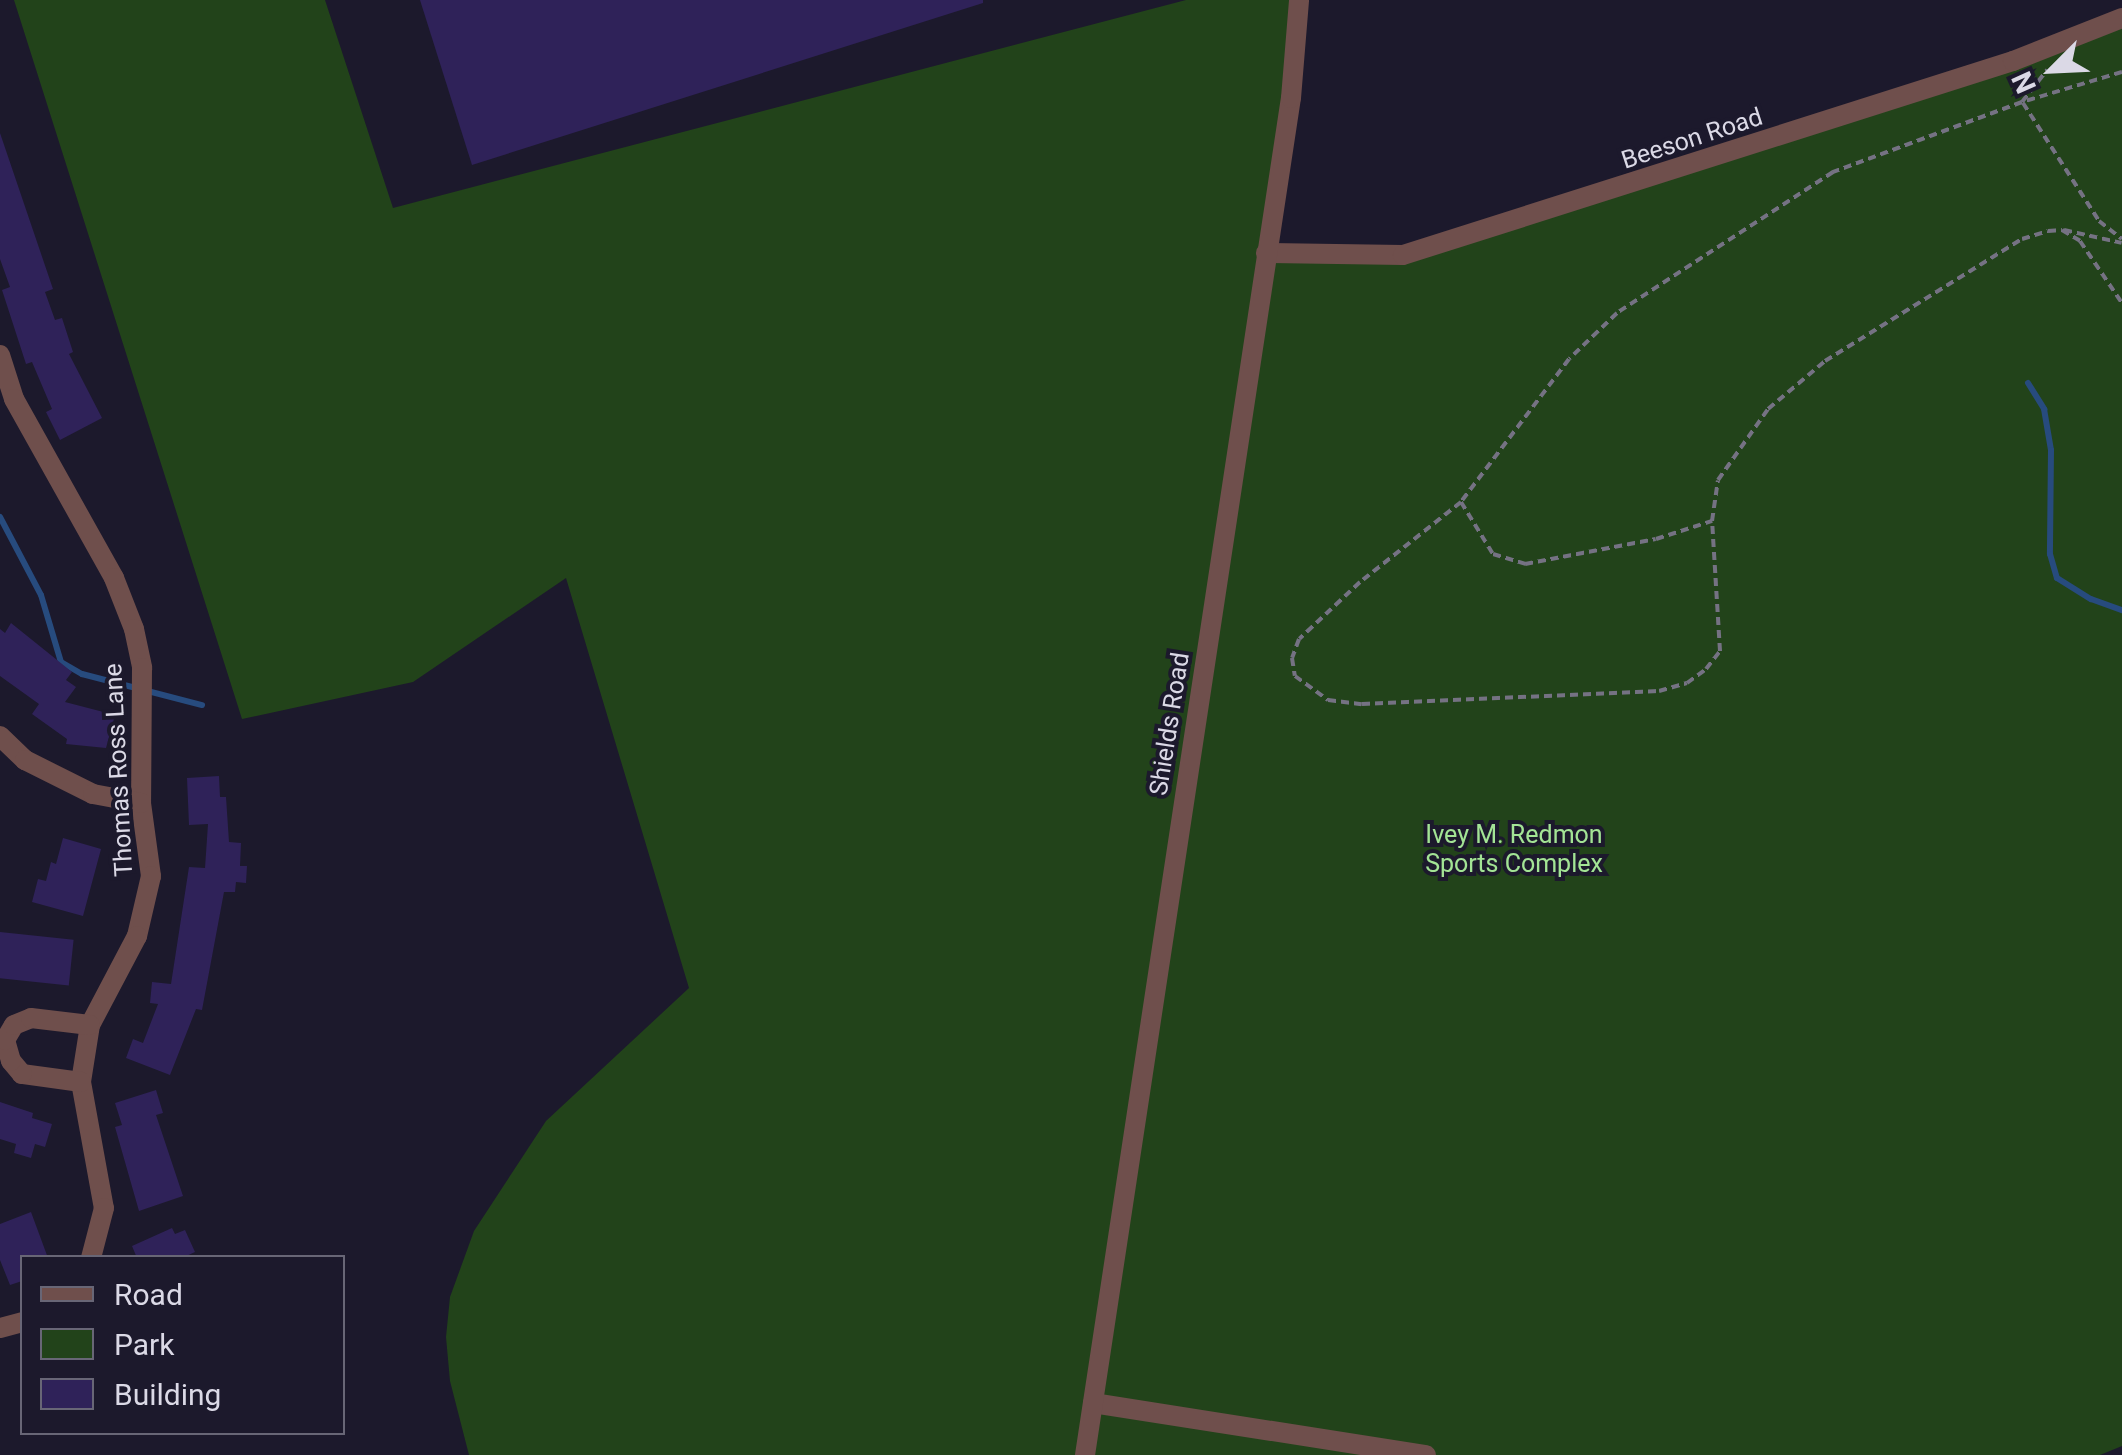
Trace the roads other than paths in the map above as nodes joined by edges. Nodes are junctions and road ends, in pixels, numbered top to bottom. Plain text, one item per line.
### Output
1 (1299, 0) edge
2 (2122, 18) edge
3 (1266, 253) junction
4 (0, 355) edge
5 (0, 736) edge
6 (142, 802) junction
7 (90, 1025) junction
8 (81, 1082) junction
9 (91, 1255) edge
10 (1093, 1402) junction
11 (1085, 1455) edge
12 (1426, 1455) edge

1 - 3 street, Shields Road
2 - 3 street, Beeson Road
3 - 10 street, Shields Road
4 - 6 street, Thomas Ross Lane
5 - 6 street
6 - 7 street, Thomas Ross Lane
7 - 8 street, Thomas Ross Lane
7 - 8 street
8 - 9 street, Thomas Ross Lane
10 - 11 street, Shields Road
10 - 12 street

